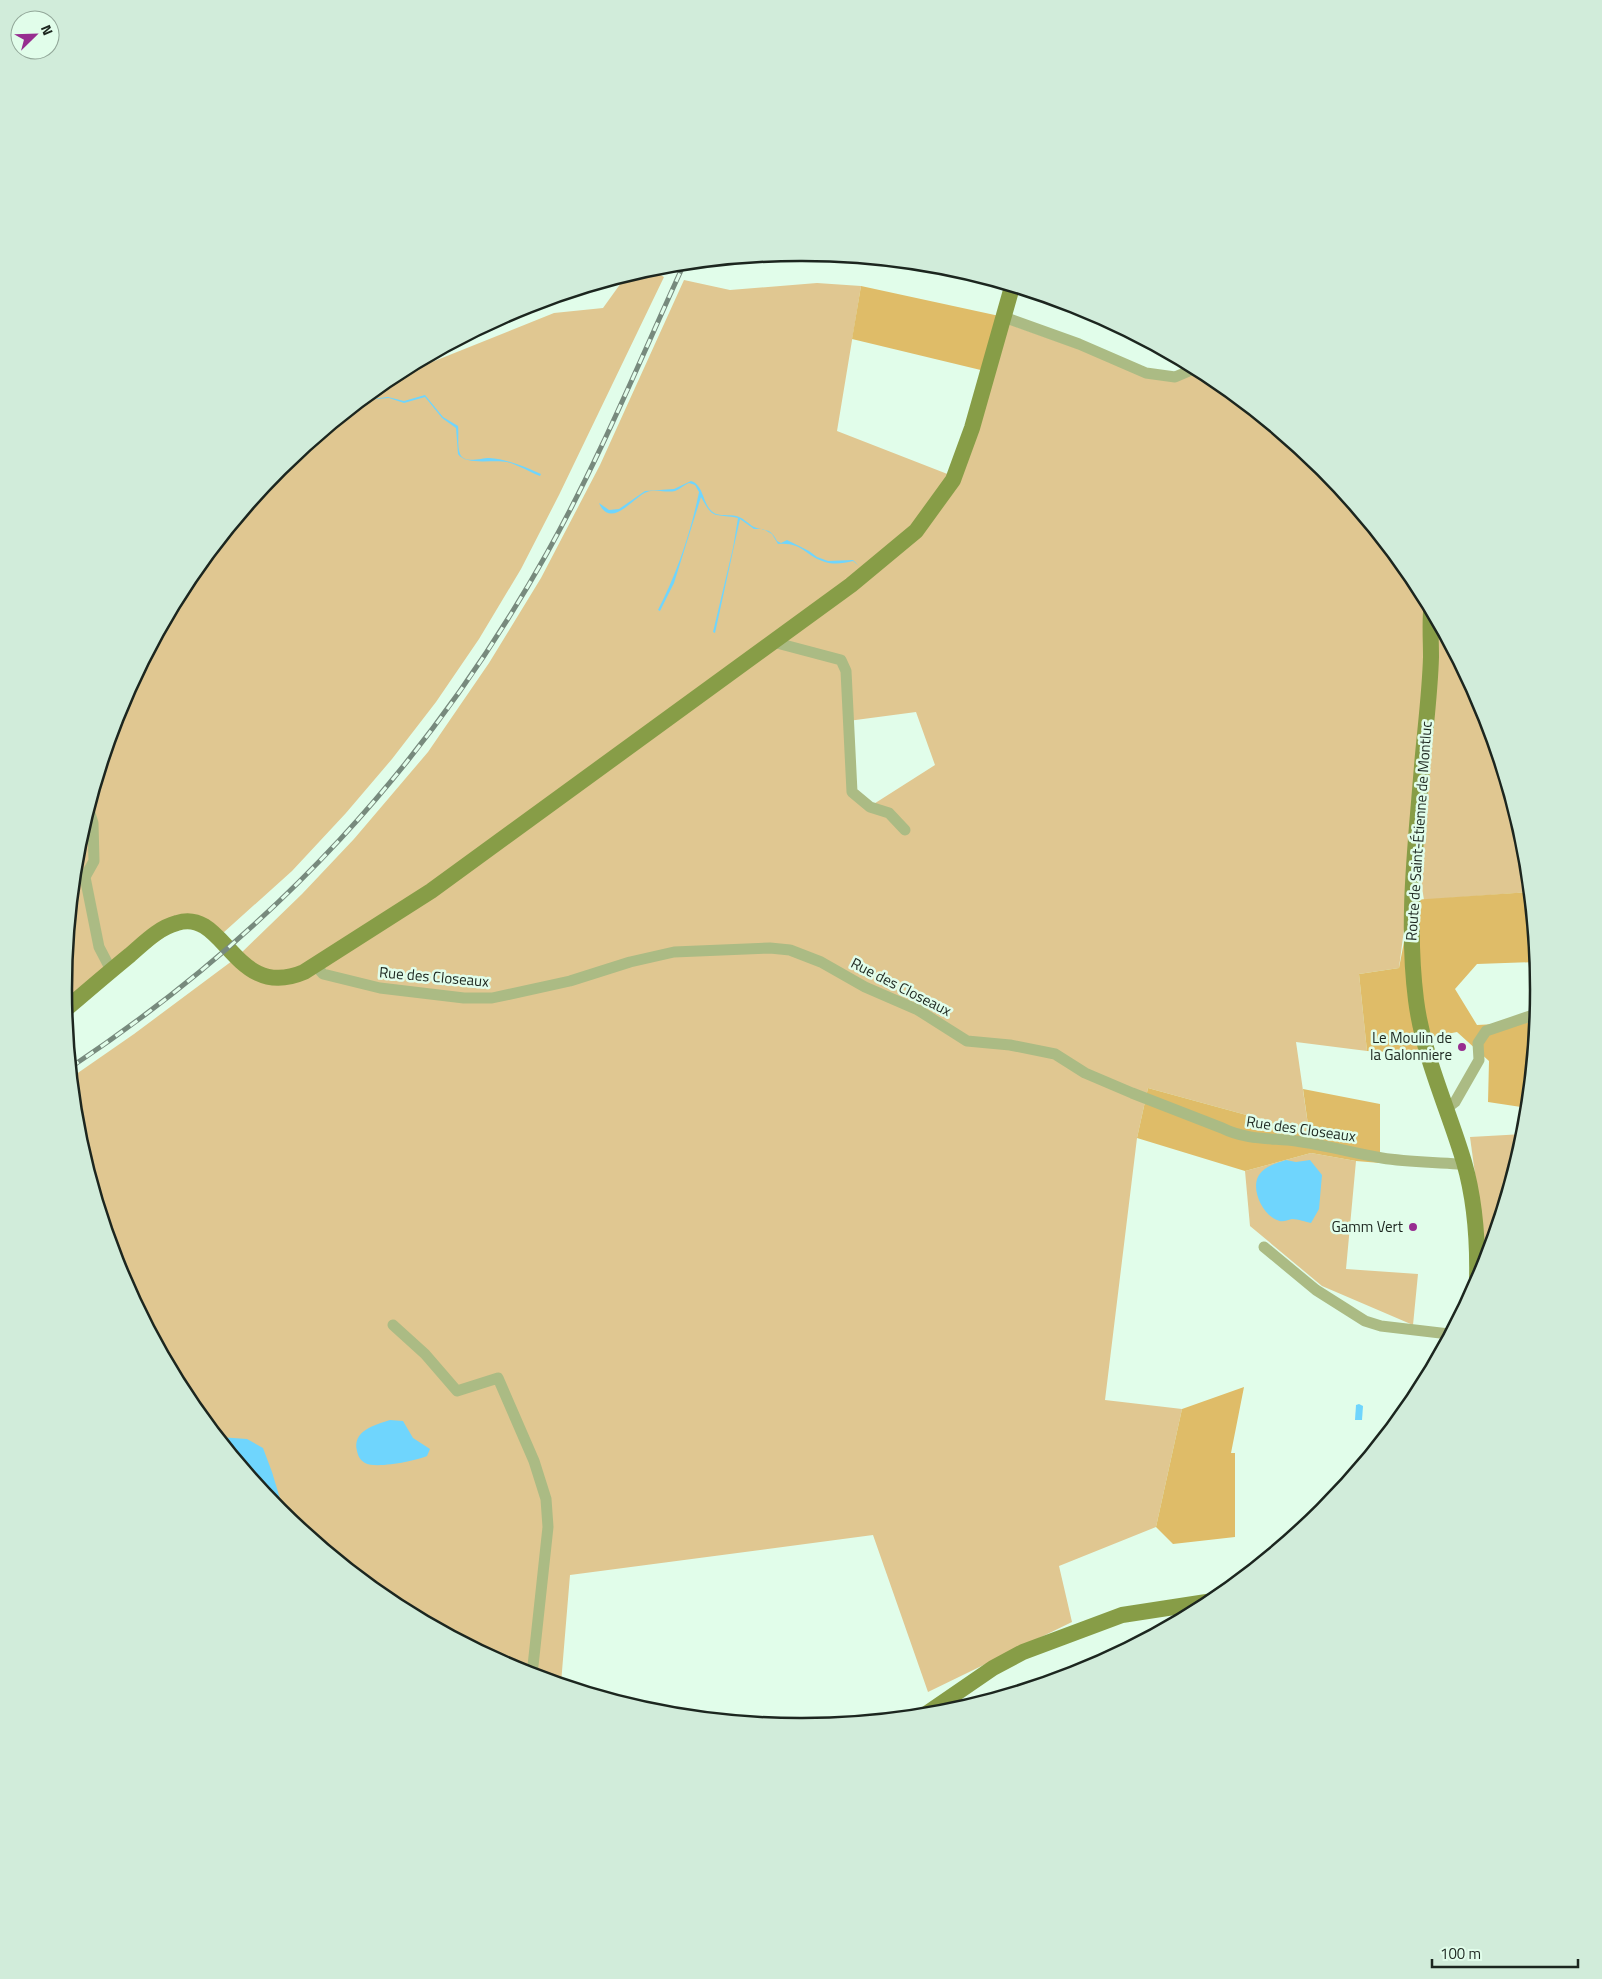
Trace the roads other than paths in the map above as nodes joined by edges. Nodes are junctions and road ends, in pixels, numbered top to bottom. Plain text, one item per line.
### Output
1 (1011, 292) edge
2 (1004, 317) junction
3 (1186, 372) edge
4 (1431, 623) edge
5 (773, 642) junction
6 (92, 821) edge
7 (905, 830) dead end
8 (316, 966) junction
9 (111, 970) junction
10 (73, 1003) edge
11 (1529, 1016) edge
12 (1446, 1109) junction
13 (1464, 1163) junction
14 (1264, 1247) dead end
15 (1477, 1260) edge
16 (393, 1325) dead end
17 (1443, 1333) edge
18 (1191, 1604) edge
19 (533, 1667) edge
20 (940, 1705) edge

1 - 2 main road
2 - 3 street
2 - 5 main road
4 - 12 main road, Route de Saint-Étienne de Montluc
5 - 7 street
5 - 8 main road
6 - 9 street
8 - 9 main road
8 - 13 street, Rue des Closeaux
9 - 10 main road
11 - 12 street
12 - 13 main road, Route de Saint-Étienne de Montluc
13 - 15 main road, Route de Saint-Étienne de Montluc
14 - 17 street
16 - 19 street
18 - 20 main road

